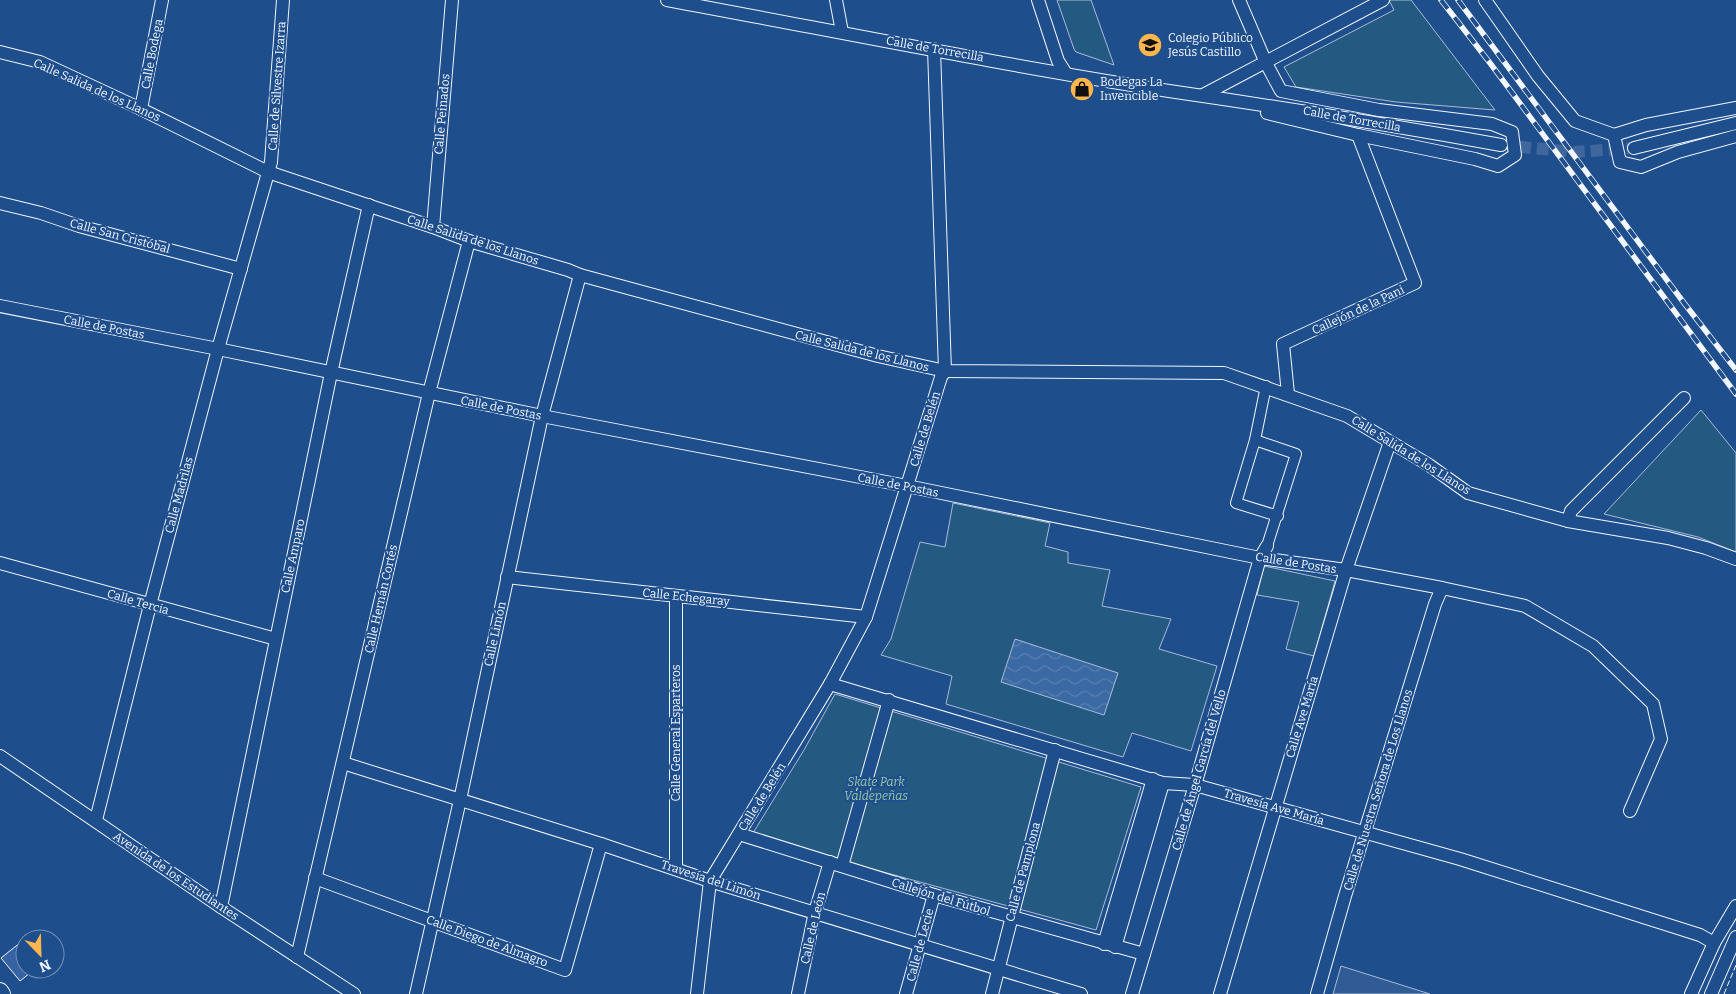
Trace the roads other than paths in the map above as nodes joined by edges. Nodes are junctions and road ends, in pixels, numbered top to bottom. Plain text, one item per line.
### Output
1 (162, 0) edge
2 (284, 0) edge
3 (452, 0) edge
4 (668, 0) edge
5 (836, 0) edge
6 (1038, 0) edge
7 (1240, 0) edge
8 (1383, 0) edge
9 (1485, 0) edge
10 (842, 32) junction
11 (934, 49) junction
12 (0, 52) edge
13 (1266, 63) junction
14 (1065, 72) junction
15 (1170, 91) junction
16 (1203, 95) junction
17 (1736, 108) edge
18 (141, 109) junction
19 (1736, 123) edge
20 (1358, 135) junction
21 (1614, 135) junction
22 (1736, 136) edge
23 (1501, 146) tunnel mouth
24 (1634, 148) tunnel mouth
25 (268, 172) junction
26 (0, 203) edge
27 (369, 205) junction
28 (433, 227) junction
29 (469, 241) junction
30 (241, 269) junction
31 (580, 275) junction
32 (0, 306) edge
33 (218, 349) junction
34 (945, 371) junction
35 (331, 373) junction
36 (1266, 386) junction
37 (429, 393) junction
38 (1288, 394) junction
39 (1684, 398) dead end
40 (542, 416) junction
41 (1255, 440) junction
42 (1390, 442) junction
43 (907, 486) junction
44 (1278, 516) junction
45 (1568, 521) junction
46 (1267, 546) joint
47 (1260, 558) junction
48 (1736, 559) edge
49 (0, 563) edge
50 (1346, 570) junction
51 (507, 577) junction
52 (1442, 588) junction
53 (676, 596) junction
54 (150, 606) junction
55 (866, 617) junction
56 (276, 639) junction
57 (830, 684) junction
58 (889, 700) junction
59 (1055, 750) junction
60 (0, 756) edge
61 (343, 763) junction
62 (1158, 781) junction
63 (1195, 785) junction
64 (460, 800) junction
65 (1274, 808) junction
66 (1630, 811) dead end
67 (96, 820) junction
68 (1364, 832) junction
69 (739, 834) junction
70 (601, 844) junction
71 (836, 864) junction
72 (676, 869) junction
73 (316, 878) junction
74 (710, 881) junction
75 (934, 895) junction
76 (1736, 906) edge
77 (221, 907) junction
78 (815, 912) junction
79 (1012, 918) junction
80 (434, 922) junction
81 (1736, 937) edge
82 (1714, 943) junction
83 (920, 944) junction
84 (1110, 946) junction
85 (1144, 954) junction
86 (297, 957) junction
87 (998, 970) junction
88 (1055, 990) edge
89 (354, 994) edge
90 (416, 994) edge
91 (697, 994) edge
92 (798, 994) edge
93 (906, 994) edge
94 (992, 994) edge
95 (1081, 994) edge
96 (1132, 994) edge
97 (1220, 994) edge
98 (1317, 994) edge
99 (1692, 994) edge
100 (1711, 994) edge

1 - 18 street, Calle Bodega
2 - 25 street, Calle de Silvestre Izarra
3 - 28 street, Calle Peinados
4 - 10 street, Calle de Torrecilla
5 - 10 street
6 - 14 street
7 - 13 street
8 - 13 street
9 - 21 street
10 - 11 street, Calle de Torrecilla
11 - 14 street, Calle de Torrecilla
11 - 34 street, Calle de Belén
12 - 18 street, Calle Salida de los Llanos
13 - 16 street
13 - 20 street
14 - 15 street, Calle de Torrecilla
15 - 16 street, Calle de Torrecilla
15 - 20 street
16 - 23 street, Calle de Torrecilla
17 - 21 street
18 - 25 street, Calle Salida de los Llanos
19 - 24 street
20 - 38 street, Callejón de la Pani
21 - 22 street
25 - 27 street, Calle Salida de los Llanos
25 - 30 street, Calle Madrilas
26 - 30 street, Calle San Cristóbal
27 - 28 street, Calle Salida de los Llanos
27 - 35 street, Calle Amparo
28 - 29 street, Calle Salida de los Llanos
29 - 31 street, Calle Salida de los Llanos
29 - 37 street, Calle Hernán Cortés
30 - 33 street, Calle Madrilas
31 - 34 street, Calle Salida de los Llanos
31 - 40 street, Calle Limón
32 - 33 street, Calle de Postas
33 - 35 street, Calle de Postas
33 - 54 street, Calle Madrilas
34 - 36 street, Calle Salida de los Llanos
34 - 43 street, Calle de Belén
35 - 37 street, Calle de Postas
35 - 56 street, Calle Amparo
36 - 38 street, Calle Salida de los Llanos
36 - 41 street
37 - 40 street, Calle de Postas
37 - 61 street, Calle Hernán Cortés
38 - 42 street, Calle Salida de los Llanos
39 - 45 street
40 - 43 street, Calle de Postas
40 - 51 street, Calle Limón
41 - 44 street
41 - 44 street
42 - 45 street, Calle Salida de los Llanos
42 - 50 street, Calle Ave María
43 - 47 street, Calle de Postas
43 - 55 street, Calle de Belén
44 - 46 street
45 - 48 street, Calle Salida de los Llanos
46 - 47 street, Calle de Ángel García del Vello
47 - 50 street, Calle de Postas
47 - 63 street, Calle de Ángel García del Vello
49 - 54 street, Calle Tercia
50 - 52 street, Calle de Postas
50 - 65 street, Calle Ave María
51 - 53 street, Calle Echegaray
51 - 64 street, Calle Limón
52 - 66 street, Calle de Postas
52 - 68 street, Calle de Nuestra Señora de Los Llanos
53 - 55 street, Calle Echegaray
53 - 72 street, Calle General Esparteros
54 - 56 street, Calle Tercia
54 - 67 street, Calle Madrilas
55 - 57 street, Calle de Belén
56 - 77 street, Calle Amparo
57 - 58 street, Travesía Ave María
57 - 69 street, Calle de Belén
58 - 59 street, Travesía Ave María
58 - 71 street, Calle de León
59 - 62 street, Travesía Ave María
59 - 79 street, Calle de Pamplona
60 - 67 street, Avenida de los Estudiantes
61 - 64 street, Travesía del Limón
61 - 73 street, Calle Hernán Cortés
62 - 63 street, Travesía Ave María
62 - 84 street
63 - 65 street, Travesía Ave María
63 - 85 street, Calle de Ángel García del Vello
64 - 70 street, Travesía del Limón
64 - 80 street, Calle Limón
65 - 68 street, Travesía Ave María
65 - 97 street, Calle Ave María
67 - 77 street, Avenida de los Estudiantes
68 - 82 street, Travesía Ave María
68 - 98 street, Calle de Nuestra Señora de Los Llanos
69 - 71 street, Callejón del Fútbol
69 - 74 street, Calle de Belén
70 - 72 street, Travesía del Limón
70 - 80 street, Calle Diego de Almagro
71 - 75 street, Callejón del Fútbol
71 - 78 street, Calle de León
72 - 74 street, Travesía del Limón
73 - 80 street, Calle Diego de Almagro
73 - 86 street, Calle Hernán Cortés
74 - 78 street, Travesía del Limón
74 - 91 street
75 - 79 street, Callejón del Fútbol
75 - 83 street, Calle de Lecie
76 - 82 street
77 - 86 street, Avenida de los Estudiantes
78 - 83 street, Travesía del Limón
78 - 92 street, Calle de León
79 - 84 street, Callejón del Fútbol
79 - 87 street, Calle de Pamplona
80 - 90 street, Calle Limón
81 - 100 street
82 - 99 street
83 - 87 street, Travesía del Limón
83 - 93 street, Calle de Lecie
84 - 85 street, Callejón del Fútbol
85 - 96 street, Calle de Ángel García del Vello
86 - 89 street, Avenida de los Estudiantes
87 - 88 street, Travesía del Limón
87 - 94 street, Calle de Pamplona
88 - 95 street, Travesía del Limón

